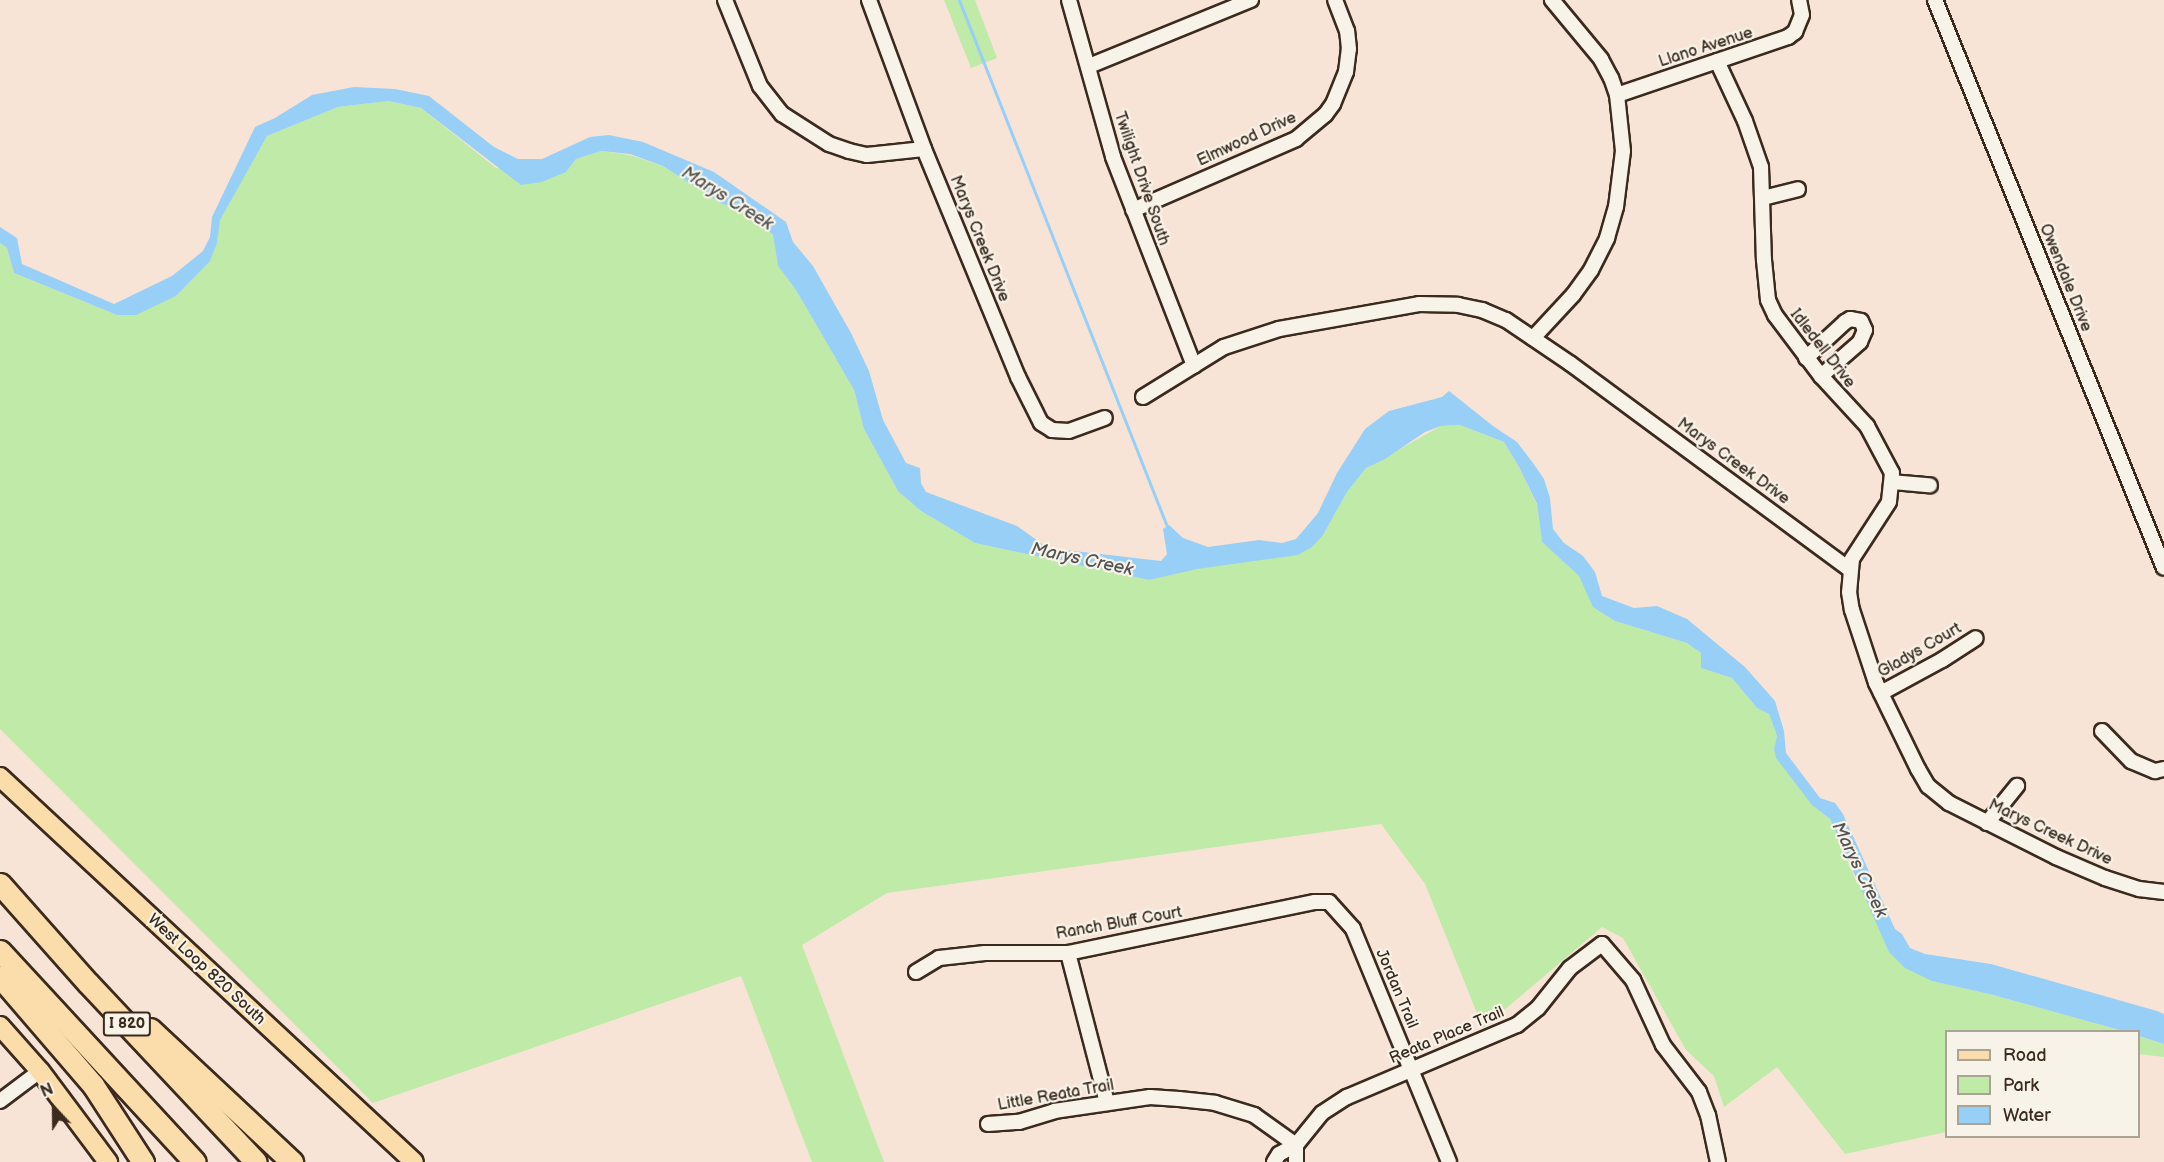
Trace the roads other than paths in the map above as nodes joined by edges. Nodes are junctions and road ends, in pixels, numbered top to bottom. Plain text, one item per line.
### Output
1 (725, 0) edge
2 (869, 0) edge
3 (1069, 0) edge
4 (1251, 0) edge
5 (1335, 0) edge
6 (1552, 0) edge
7 (1799, 0) edge
8 (1935, 0) edge
9 (1717, 61) junction
10 (1089, 66) junction
11 (1617, 95) junction
12 (924, 148) junction
13 (1798, 189) dead end
14 (1763, 198) junction
15 (1133, 210) junction
16 (1533, 338) junction
17 (1806, 358) junction
18 (1194, 366) junction
19 (1821, 375) junction
20 (1143, 397) dead end
21 (1105, 418) dead end
22 (1892, 482) junction
23 (1930, 485) dead end
24 (2164, 568) edge
25 (1849, 569) junction
26 (1976, 638) dead end
27 (1881, 693) junction
28 (2102, 730) dead end
29 (2164, 769) edge
30 (0, 777) edge
31 (2017, 786) dead end
32 (1987, 822) junction
33 (0, 884) edge
34 (2164, 892) edge
35 (1329, 902) joint
36 (0, 951) edge
37 (1068, 953) junction
38 (916, 972) dead end
39 (0, 977) edge
40 (88, 983) junction
41 (0, 1026) edge
42 (1412, 1069) junction
43 (40, 1071) junction
44 (0, 1101) edge
45 (1107, 1103) junction
46 (988, 1124) dead end
47 (1296, 1146) junction
48 (108, 1162) edge
49 (143, 1162) edge
50 (195, 1162) edge
51 (256, 1162) edge
52 (292, 1162) edge
53 (414, 1162) edge
54 (1274, 1162) edge
55 (1296, 1162) edge
56 (1449, 1162) edge
57 (1718, 1162) edge

1 - 12 street
2 - 12 street, Marys Creek Drive
3 - 10 street, Twilight Drive South
4 - 10 street
5 - 15 street, Elmwood Drive
6 - 11 street
7 - 9 street, Llano Avenue
8 - 24 street, Owendale Drive
9 - 11 street, Llano Avenue
9 - 14 street, Idledell Drive
10 - 15 street, Twilight Drive South
11 - 16 street
12 - 21 street, Marys Creek Drive
13 - 14 street
14 - 17 street, Idledell Drive
15 - 18 street, Twilight Drive South
16 - 18 street, Marys Creek Drive
16 - 25 street, Marys Creek Drive
17 - 19 street, Idledell Drive
17 - 19 street
18 - 20 street, Marys Creek Drive
19 - 22 street, Idledell Drive
22 - 23 street
22 - 25 street
25 - 27 street, Marys Creek Drive
26 - 27 street, Gladys Court
27 - 32 street, Marys Creek Drive
28 - 29 street
30 - 53 main road, West Loop 820 South
31 - 32 street
32 - 34 street, Marys Creek Drive
33 - 40 highway, I 820
35 - 37 street, Ranch Bluff Court
35 - 42 street, Jordan Trail
36 - 50 highway, I 820
37 - 38 street, Ranch Bluff Court
37 - 45 street
39 - 49 highway
40 - 51 highway, I 820
40 - 52 highway
41 - 43 main road
42 - 47 street, Reata Place Trail
42 - 56 street, Jordan Trail
42 - 57 street, Reata Place Trail
43 - 44 street
43 - 48 main road
45 - 46 street, Little Reata Trail
45 - 47 street, Little Reata Trail
47 - 54 street, Reata Place Trail
47 - 55 street

